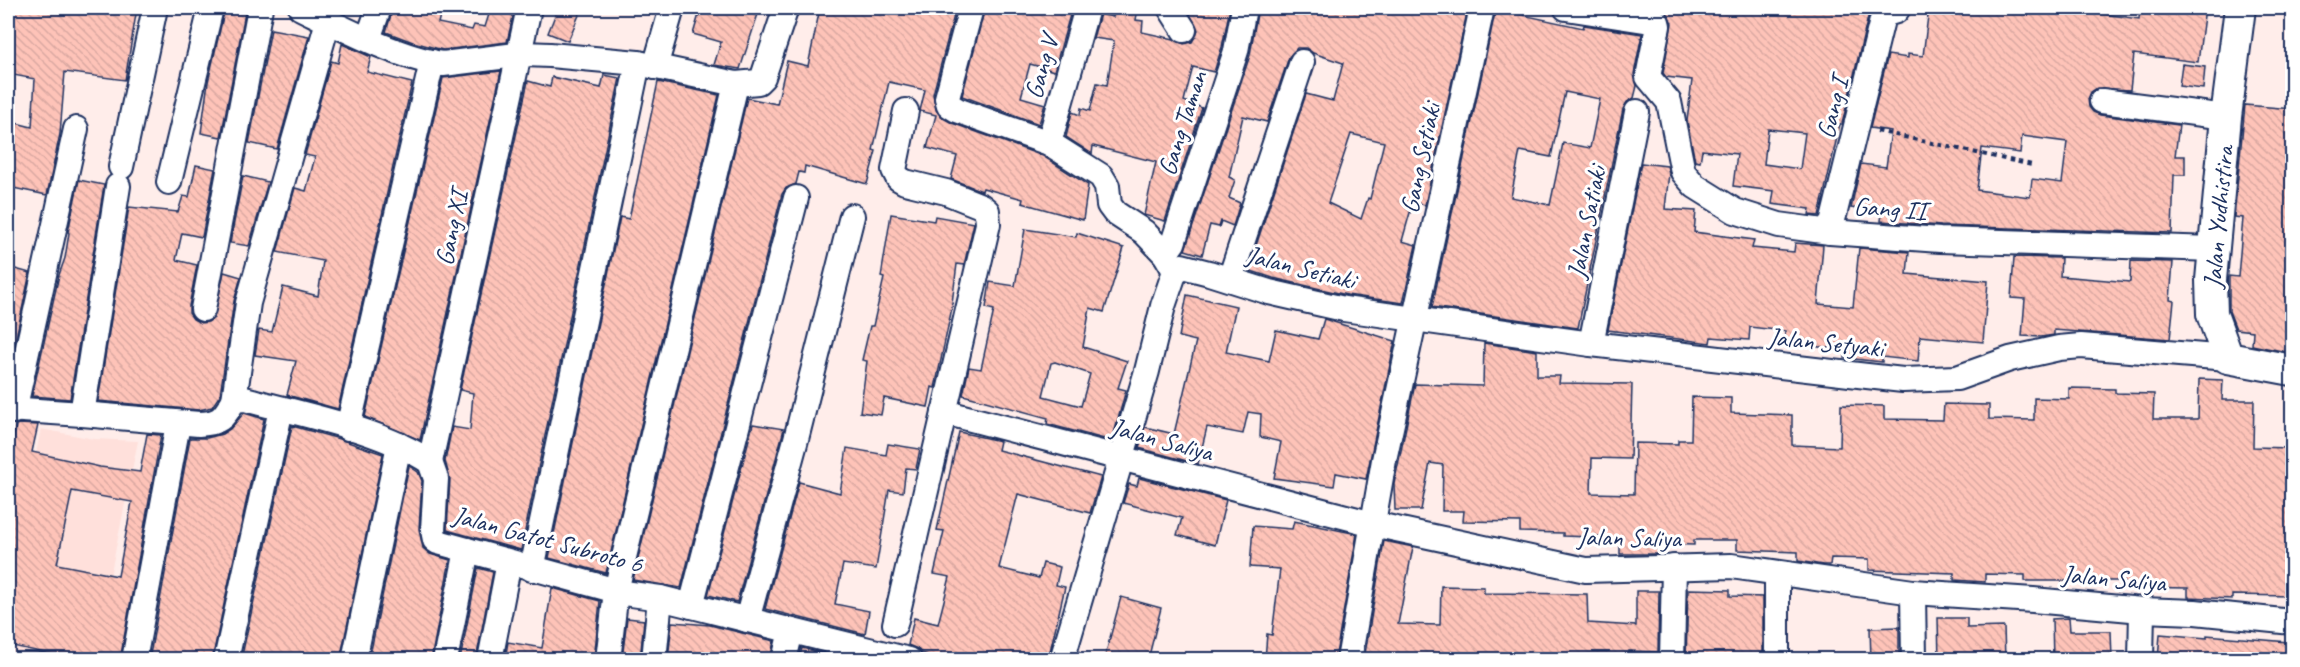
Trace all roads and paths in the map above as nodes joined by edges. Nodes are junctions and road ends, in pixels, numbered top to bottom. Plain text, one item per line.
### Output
1 (155, 8) edge
2 (211, 8) edge
3 (260, 8) edge
4 (301, 8) edge
5 (379, 8) edge
6 (530, 8) edge
7 (672, 8) edge
8 (786, 8) edge
9 (972, 8) edge
10 (1087, 8) edge
11 (1170, 8) edge
12 (1244, 8) edge
13 (1482, 8) edge
14 (1566, 8) edge
15 (1899, 8) edge
16 (2240, 8) edge
17 (328, 21) junction
18 (1184, 30) dead end
19 (368, 39) junction
20 (518, 56) junction
21 (432, 62) junction
22 (1302, 62) dead end
23 (647, 65) junction
24 (736, 84) junction
25 (2102, 101) dead end
26 (906, 111) dead end
27 (1637, 112) dead end
28 (2226, 117) junction
29 (1857, 127) junction
30 (76, 129) dead end
31 (1049, 143) junction
32 (2032, 165) dead end
33 (169, 182) dead end
34 (795, 198) dead end
35 (852, 216) dead end
36 (1830, 232) junction
37 (2214, 249) junction
38 (1171, 262) junction
39 (1230, 279) junction
40 (202, 309) dead end
41 (1415, 320) junction
42 (1591, 344) junction
43 (2228, 358) junction
44 (2292, 370) edge
45 (234, 400) junction
46 (281, 409) junction
47 (9, 412) edge
48 (944, 412) junction
49 (82, 414) junction
50 (178, 424) junction
51 (348, 428) junction
52 (399, 445) junction
53 (1121, 458) junction
54 (429, 462) junction
55 (1373, 524) junction
56 (467, 550) junction
57 (509, 562) junction
58 (1674, 567) junction
59 (532, 569) junction
60 (1777, 573) junction
61 (616, 591) junction
62 (1913, 592) junction
63 (660, 598) junction
64 (691, 606) junction
65 (2142, 610) junction
66 (747, 620) junction
67 (2292, 622) edge
68 (894, 624) dead end
69 (791, 632) junction
70 (134, 660) edge
71 (226, 660) edge
72 (354, 660) edge
73 (445, 660) edge
74 (490, 660) edge
75 (608, 660) edge
76 (654, 660) edge
77 (784, 660) edge
78 (909, 660) edge
79 (1062, 660) edge
80 (1349, 660) edge
81 (1672, 660) edge
82 (1777, 660) edge
83 (1914, 660) edge
84 (2140, 660) edge

1 - 49 street
2 - 33 street
3 - 40 street
4 - 17 street
5 - 19 street
6 - 20 street, Gang XI
7 - 23 street
8 - 24 street
9 - 31 street
10 - 31 street, Gang V
11 - 18 street
12 - 38 street, Gang Taman
13 - 41 street, Gang Setiaki
14 - 36 street, Gang II
15 - 29 street, Gang I
16 - 28 street, Jalan Yudhistira
17 - 19 street
17 - 45 street
19 - 21 street
20 - 21 street
20 - 23 street
20 - 54 street, Gang XI
21 - 51 street
22 - 39 street
23 - 24 street
23 - 59 street
24 - 61 street
25 - 28 street
26 - 48 street
27 - 42 street, Jalan Satiaki
28 - 37 street, Jalan Yudhistira
29 - 32 path
29 - 36 street, Gang I
30 - 47 street
31 - 38 street
34 - 64 street
35 - 66 street
36 - 37 street, Gang II
37 - 43 street, Jalan Yudhistira
38 - 39 street, Jalan Setiaki
38 - 53 street
39 - 41 street, Jalan Setiaki
41 - 42 street, Jalan Setyaki
41 - 55 street, Gang Setiaki
42 - 43 street, Jalan Setyaki
43 - 44 street
45 - 46 street
45 - 50 street
46 - 51 street
46 - 71 street
47 - 49 street
48 - 53 street, Jalan Saliya
48 - 68 street
49 - 50 street
50 - 70 street
51 - 52 street
52 - 54 street
52 - 72 street
53 - 55 street, Jalan Saliya
53 - 79 street
54 - 56 street, Jalan Gatot Subroto 6
55 - 58 street, Jalan Saliya
55 - 80 street, Gang Setiaki
56 - 57 street, Jalan Gatot Subroto 6
56 - 73 street
57 - 59 street, Jalan Gatot Subroto 6
57 - 74 street
58 - 60 street, Jalan Saliya
58 - 81 street
59 - 61 street, Jalan Gatot Subroto 6
60 - 62 street, Jalan Saliya
60 - 82 street
61 - 63 street, Jalan Gatot Subroto 6
61 - 75 street
62 - 65 street, Jalan Saliya
62 - 83 street
63 - 64 street, Jalan Gatot Subroto 6
63 - 76 street
64 - 66 street, Jalan Gatot Subroto 6
65 - 67 street, Jalan Saliya
65 - 84 street
66 - 69 street, Jalan Gatot Subroto 6
69 - 77 street
69 - 78 street, Jalan Gatot Subroto 6

